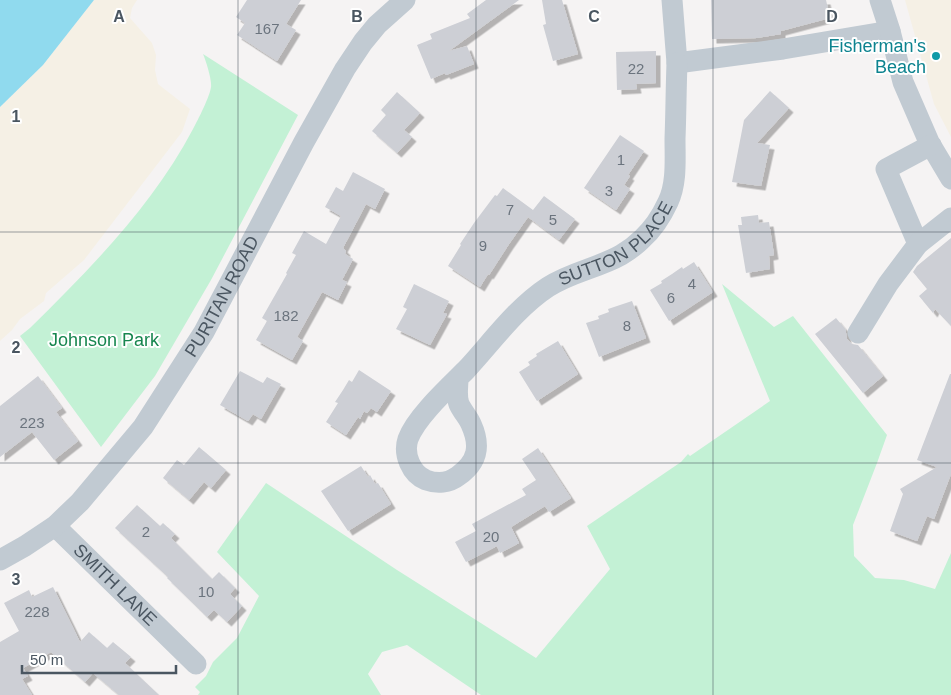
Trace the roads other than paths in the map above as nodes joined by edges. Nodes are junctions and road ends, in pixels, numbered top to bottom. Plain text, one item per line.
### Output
1 (405, 0) edge
2 (672, 0) edge
3 (880, 0) edge
4 (890, 31) junction
5 (677, 64) junction
6 (931, 145) junction
7 (951, 179) edge
8 (951, 218) edge
9 (918, 244) junction
10 (858, 333) dead end
11 (458, 378) junction
12 (55, 526) junction
13 (0, 560) edge
14 (196, 664) dead end

1 - 12 street, PURITAN ROAD
2 - 5 street, SUTTON PLACE
3 - 4 street
4 - 5 street
4 - 6 street
5 - 11 street, SUTTON PLACE
6 - 7 street
6 - 9 street
8 - 9 street
9 - 10 street
11 - 11 street, SUTTON PLACE
12 - 13 street, PURITAN ROAD
12 - 14 street, SMITH LANE

